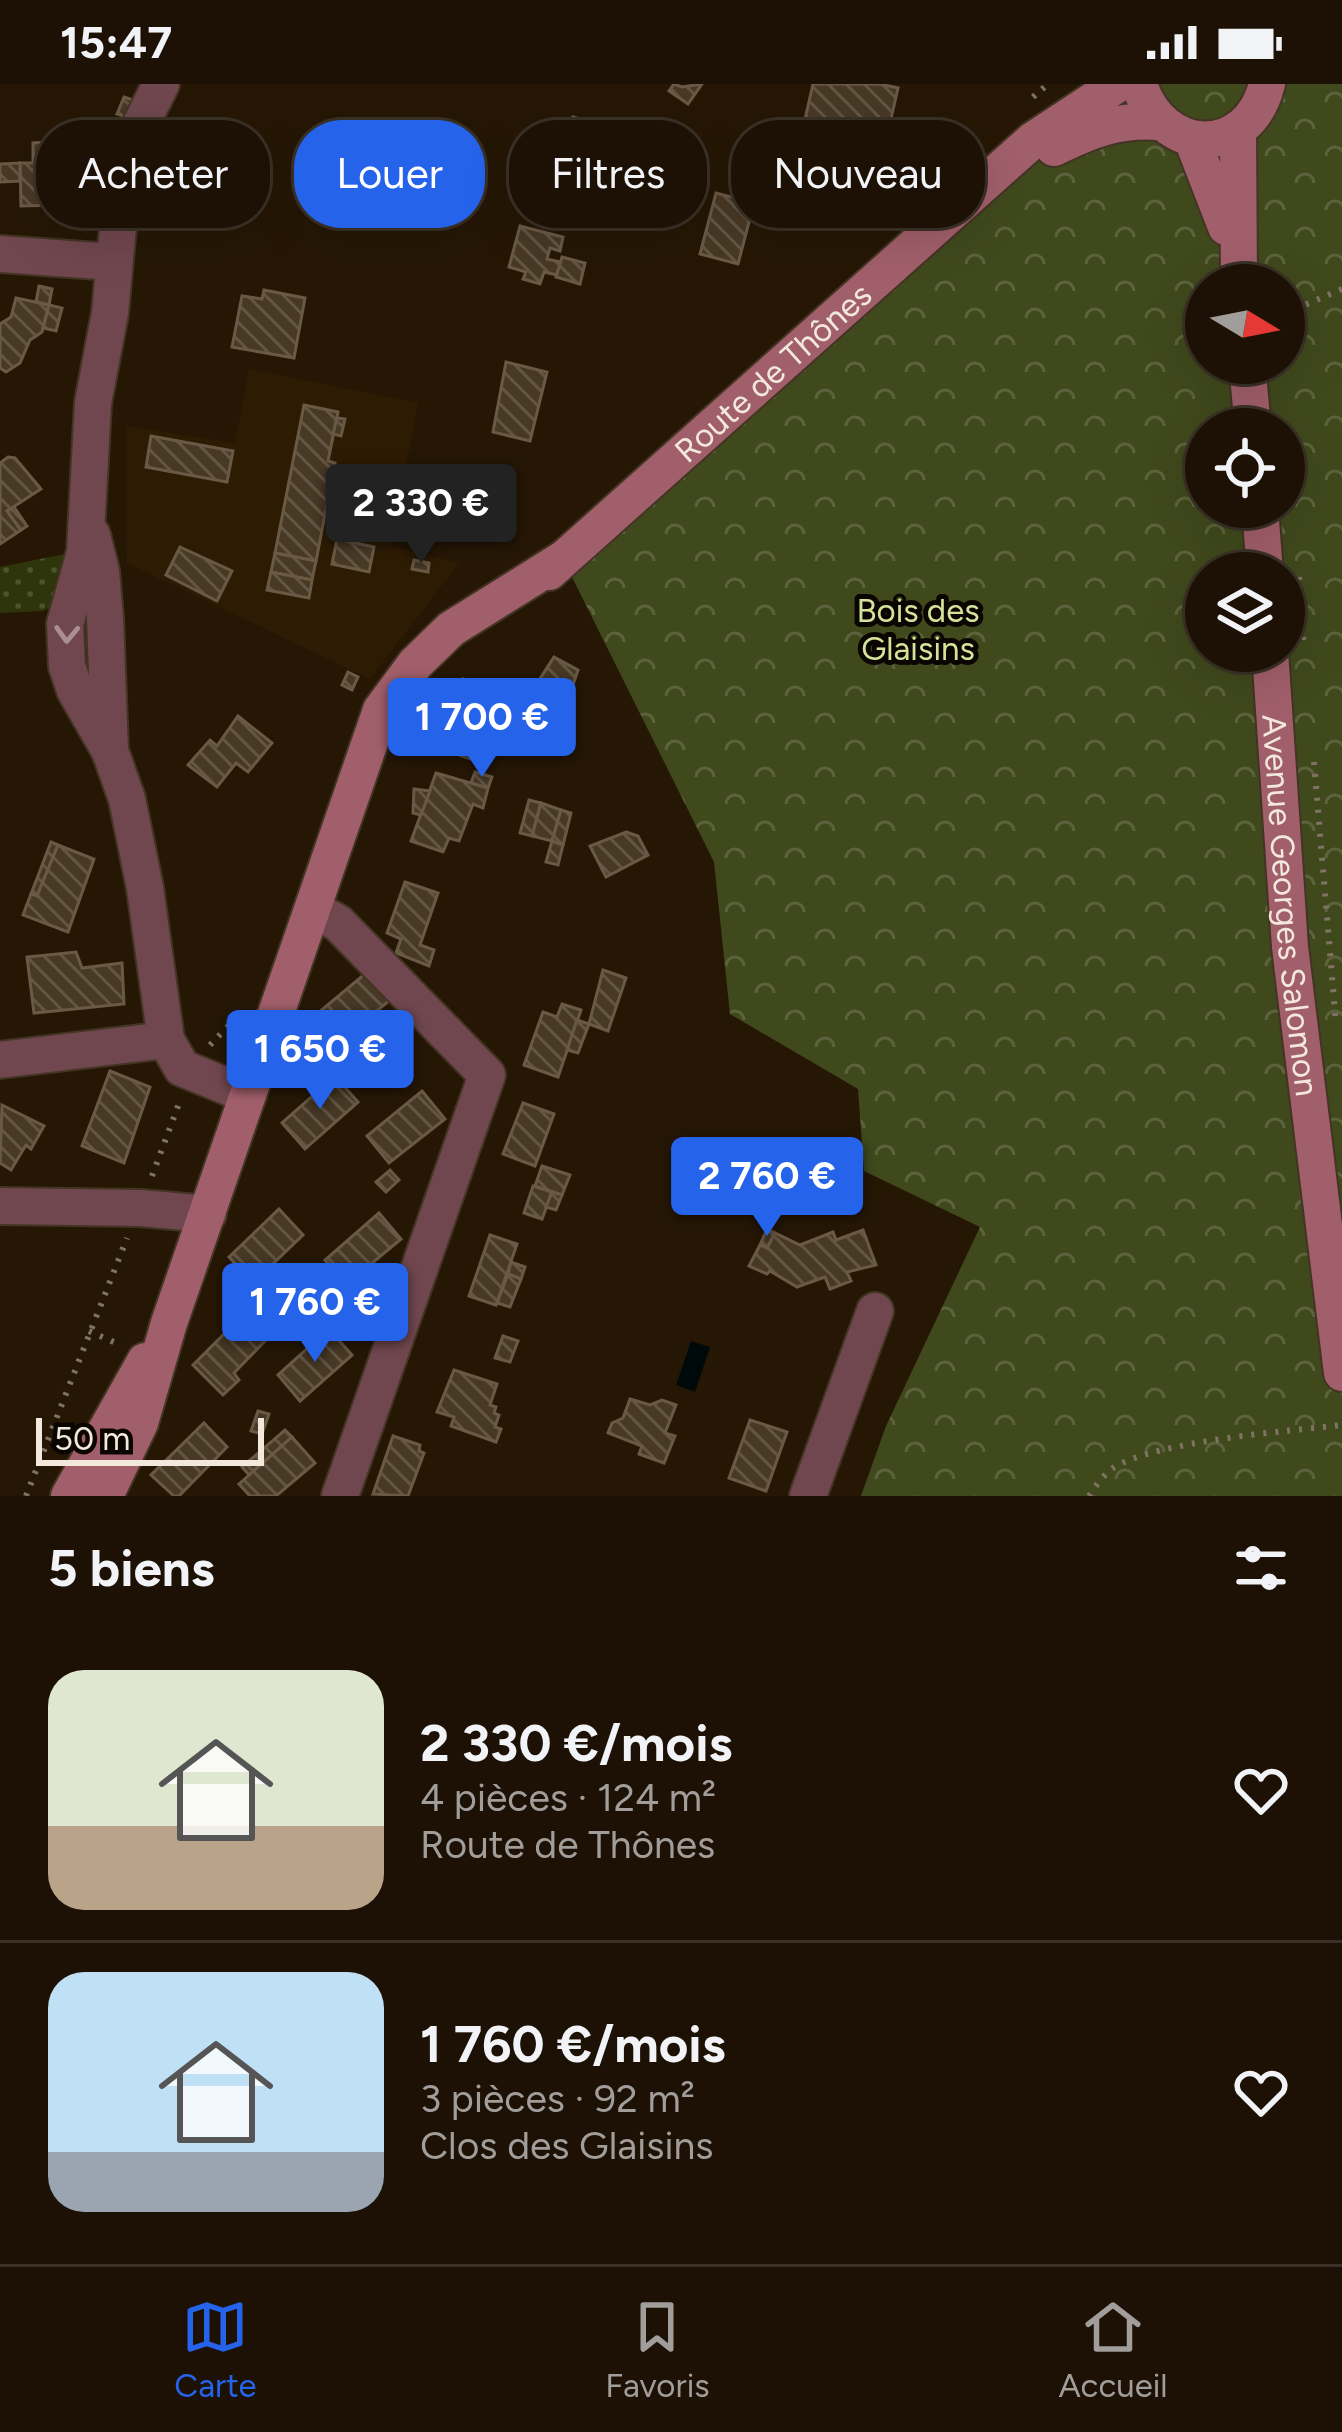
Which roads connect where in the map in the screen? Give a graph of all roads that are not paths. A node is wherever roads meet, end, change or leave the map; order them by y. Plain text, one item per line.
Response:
1 (161, 84) edge
2 (1118, 84) edge
3 (1139, 84) edge
4 (1267, 84) edge
5 (1238, 129) junction
6 (1176, 130) junction
7 (985, 185) edge
8 (985, 186) edge
9 (937, 228) edge
10 (0, 254) edge
11 (112, 262) junction
12 (1235, 264) edge
13 (1238, 264) edge
14 (1271, 672) edge
15 (315, 910) junction
16 (166, 1040) junction
17 (0, 1060) edge
18 (248, 1095) junction
19 (0, 1206) edge
20 (208, 1214) junction
21 (874, 1311) dead end
22 (170, 1323) junction
23 (1342, 1373) edge
24 (69, 1496) edge
25 (105, 1496) edge
26 (340, 1496) edge
27 (808, 1496) edge

1 - 11 street
2 - 7 main road, Route de Thônes
3 - 6 main road
4 - 5 main road
5 - 6 main road, Route de Thônes
5 - 13 main road
6 - 8 main road, Route de Thônes
6 - 12 main road
9 - 15 main road, Route de Thônes
10 - 11 street
11 - 16 street
14 - 23 main road, Avenue Georges Salomon
15 - 18 main road, Route de Thônes
15 - 26 street
16 - 17 street
16 - 18 street
18 - 20 main road, Route de Thônes
19 - 20 street
20 - 22 main road, Route de Thônes
21 - 27 street
22 - 24 main road, Route de Thônes
22 - 25 main road, Route de Thônes

